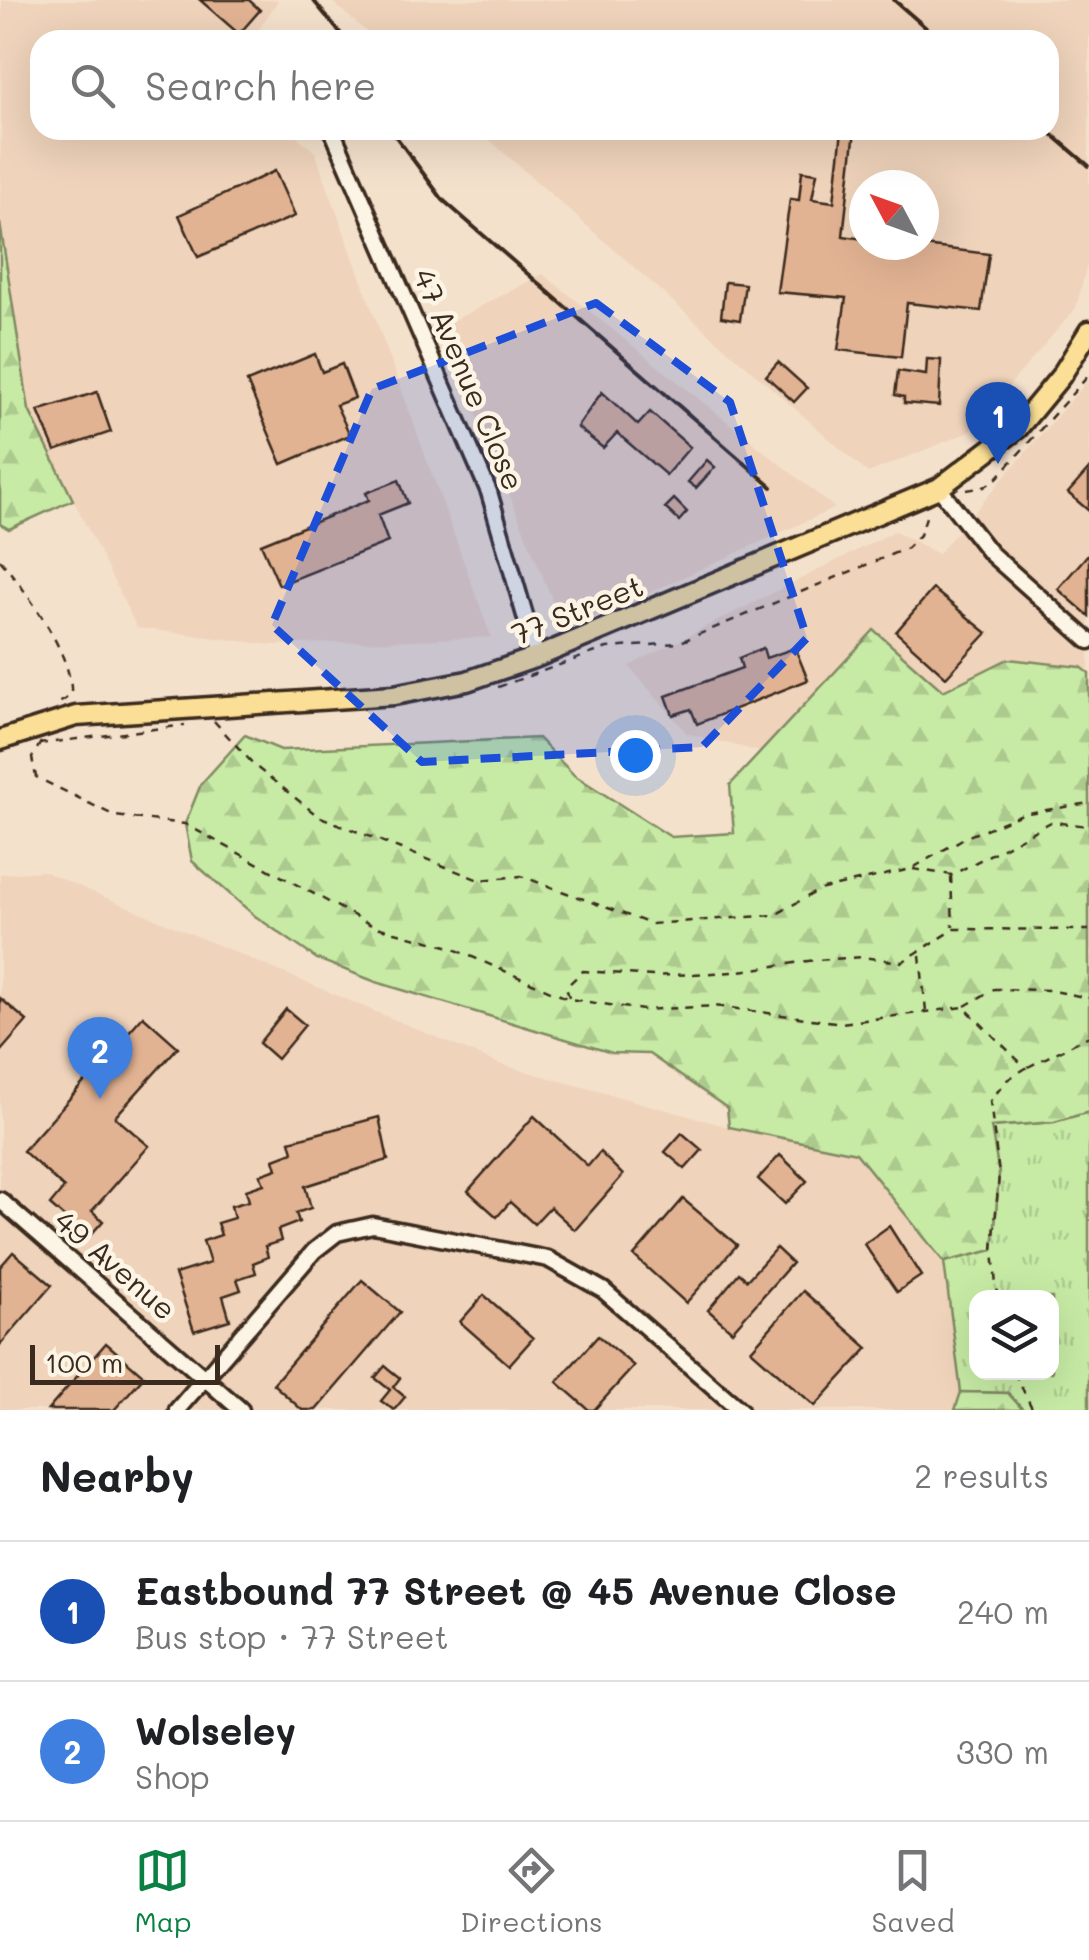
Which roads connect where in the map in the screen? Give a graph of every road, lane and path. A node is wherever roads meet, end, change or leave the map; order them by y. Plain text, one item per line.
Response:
1 (336, 140) edge
2 (1089, 331) edge
3 (1089, 375) edge
4 (939, 488) junction
5 (967, 490) dead end
6 (0, 560) edge
7 (1089, 642) edge
8 (537, 656) junction
9 (202, 719) dead end
10 (195, 723) dead end
11 (51, 724) junction
12 (0, 740) edge
13 (40, 744) junction
14 (1089, 803) edge
15 (1089, 826) edge
16 (911, 869) junction
17 (952, 875) junction
18 (955, 929) junction
19 (1089, 930) edge
20 (920, 954) junction
21 (1089, 998) edge
22 (569, 999) junction
23 (964, 1007) junction
24 (926, 1013) junction
25 (1089, 1036) edge
26 (1026, 1068) junction
27 (0, 1200) edge
28 (996, 1290) edge
29 (204, 1378) junction
30 (1018, 1380) edge
31 (177, 1410) edge
32 (241, 1410) edge
33 (740, 1410) edge
34 (1033, 1410) edge

1 - 8 street, 47 Avenue Close
2 - 4 main road, 77 Street
3 - 5 path
4 - 7 street
4 - 8 main road, 77 Street
6 - 11 path
8 - 11 main road, 77 Street
9 - 16 path
10 - 13 path
11 - 12 main road, 77 Street
11 - 13 path
13 - 22 path
14 - 16 path
15 - 17 path
16 - 17 path
17 - 18 path
18 - 19 path
18 - 20 path
20 - 22 path
20 - 24 path
21 - 23 path
22 - 24 path
23 - 24 path
23 - 26 path
25 - 26 path
26 - 28 path
27 - 29 street, 49 Avenue
29 - 31 street
29 - 32 street, 49 Avenue
29 - 33 street
30 - 34 path

